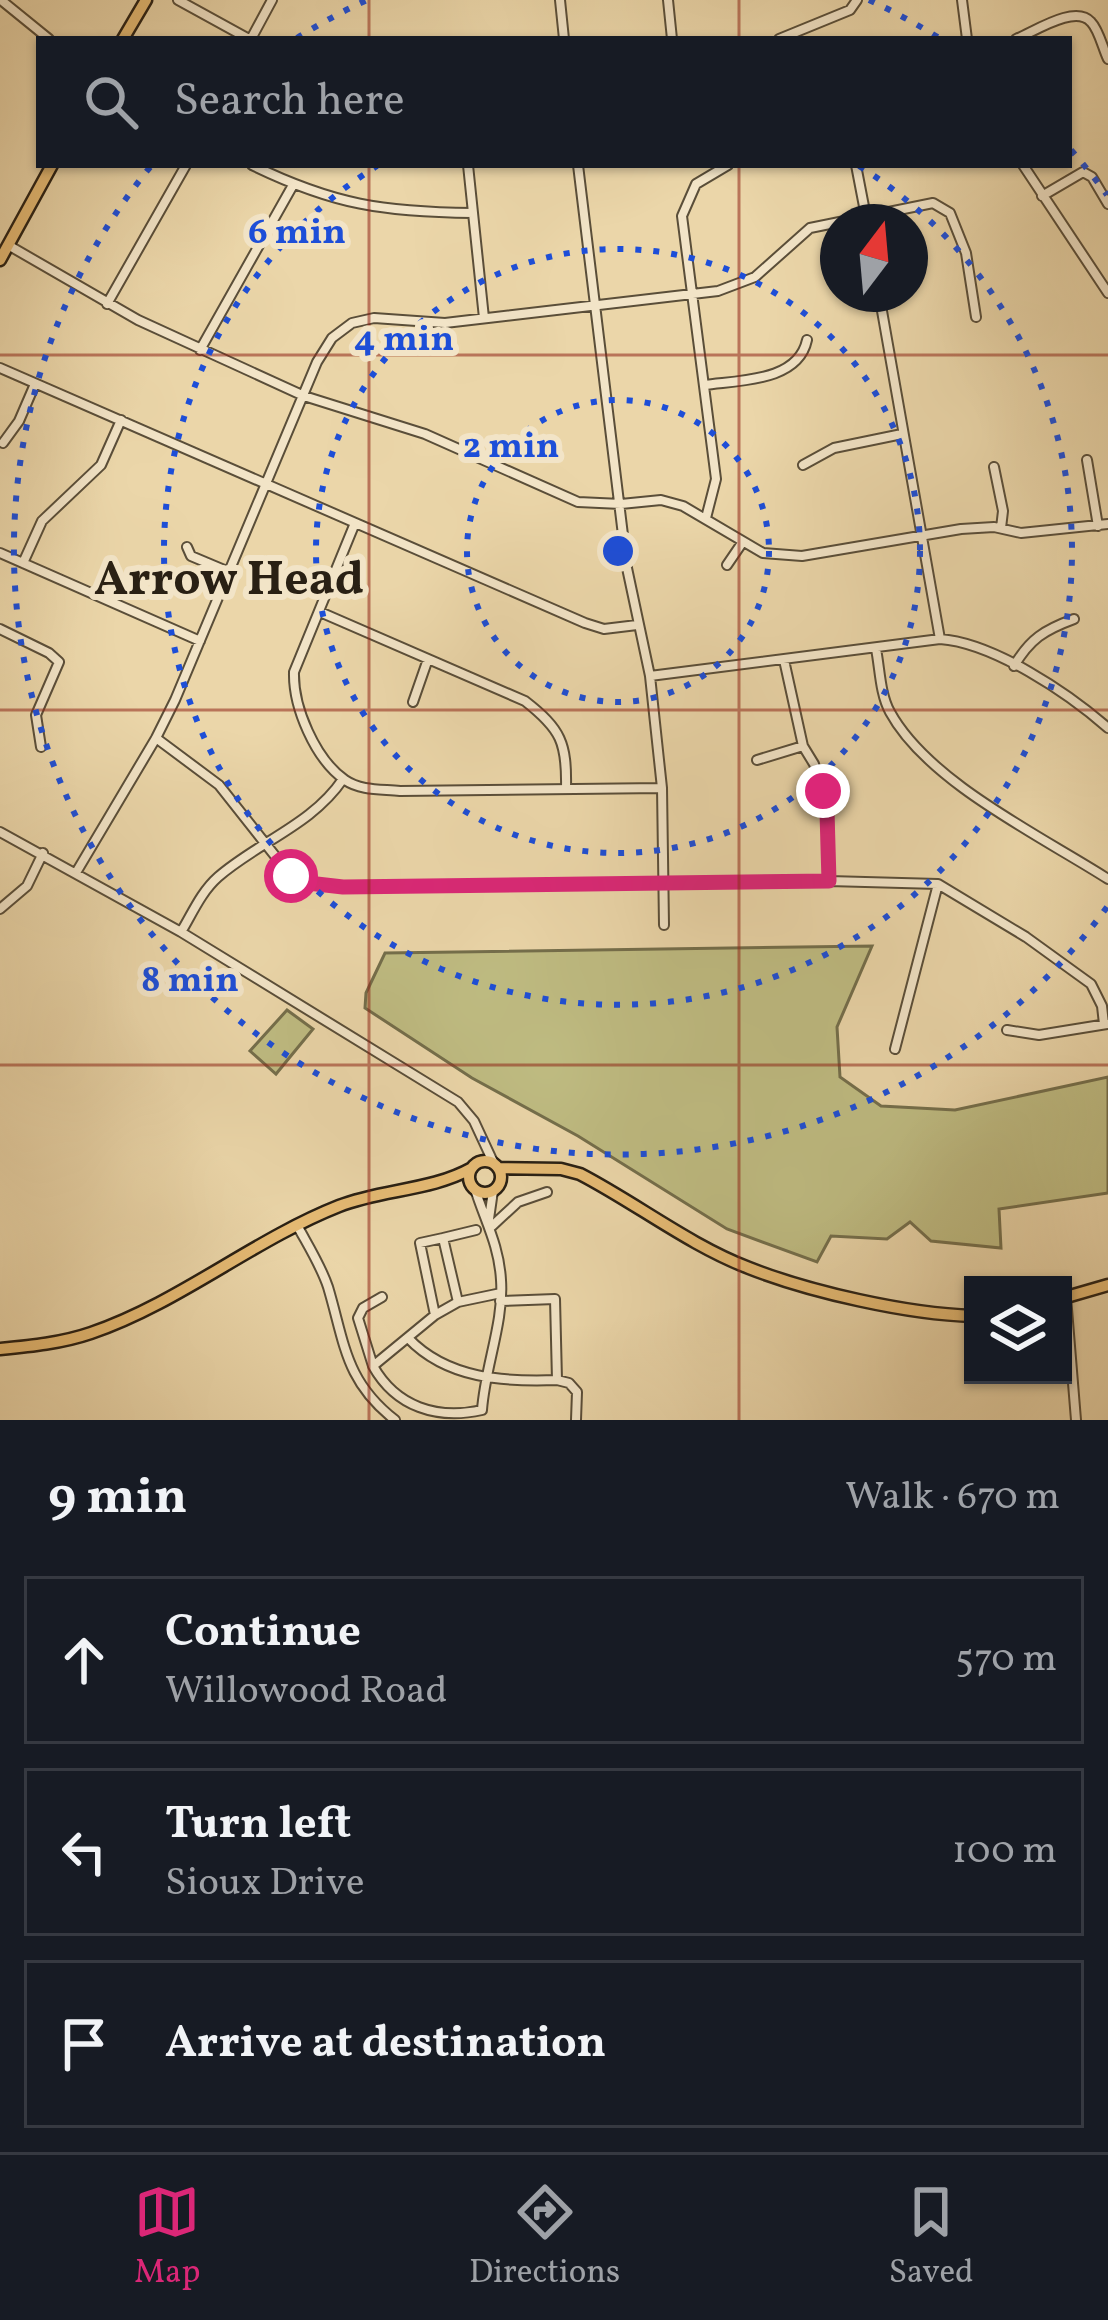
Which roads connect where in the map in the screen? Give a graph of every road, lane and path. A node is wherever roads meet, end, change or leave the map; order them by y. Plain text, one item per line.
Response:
1 (146, 0) edge
2 (178, 0) edge
3 (272, 0) edge
4 (560, 0) edge
5 (668, 0) edge
6 (857, 0) edge
7 (962, 0) edge
8 (5, 2) edge
9 (45, 36) edge
10 (125, 36) edge
11 (244, 36) edge
12 (252, 36) edge
13 (564, 36) edge
14 (672, 36) edge
15 (786, 36) edge
16 (967, 36) edge
17 (1023, 36) edge
18 (1108, 59) edge
19 (50, 168) edge
20 (184, 168) edge
21 (258, 168) edge
22 (468, 168) edge
23 (578, 168) edge
24 (723, 168) edge
25 (857, 168) edge
26 (1025, 168) edge
27 (293, 185) junction
28 (1042, 196) junction
29 (864, 204) edge
30 (928, 204) edge
31 (1108, 204) edge
32 (473, 213) junction
33 (820, 226) edge
34 (8, 245) junction
35 (0, 260) edge
36 (1108, 293) edge
37 (692, 294) junction
38 (107, 304) junction
39 (594, 305) junction
40 (882, 312) edge
41 (976, 317) dead end
42 (484, 318) junction
43 (807, 340) dead end
44 (200, 350) junction
45 (0, 368) edge
46 (35, 384) junction
47 (704, 385) junction
48 (304, 396) junction
49 (121, 420) junction
50 (902, 434) junction
51 (3, 443) edge
52 (1087, 460) dead end
53 (802, 465) dead end
54 (994, 467) dead end
55 (267, 484) junction
56 (621, 504) junction
57 (706, 518) junction
58 (355, 523) junction
59 (1103, 525) edge
60 (1001, 528) junction
61 (922, 536) junction
62 (742, 543) junction
63 (187, 547) dead end
64 (0, 554) edge
65 (23, 563) junction
66 (727, 565) dead end
67 (229, 572) junction
68 (320, 612) junction
69 (1073, 619) dead end
70 (637, 625) junction
71 (0, 628) edge
72 (940, 639) junction
73 (200, 641) junction
74 (876, 649) junction
75 (428, 659) junction
76 (784, 660) junction
77 (1014, 666) junction
78 (650, 676) junction
79 (413, 702) dead end
80 (1108, 728) edge
81 (157, 738) junction
82 (802, 746) junction
83 (41, 747) dead end
84 (757, 760) dead end
85 (343, 779) junction
86 (566, 788) junction
87 (662, 788) junction
88 (0, 832) edge
89 (264, 844) junction
90 (43, 853) junction
91 (77, 872) junction
92 (1108, 879) edge
93 (829, 881) junction
94 (664, 884) junction
95 (938, 884) junction
96 (0, 909) edge
97 (664, 925) dead end
98 (181, 932) junction
99 (1106, 1024) edge
100 (1007, 1030) dead end
101 (895, 1049) dead end
102 (481, 1142) junction
103 (496, 1166) junction
104 (473, 1167) junction
105 (523, 1170) junction
106 (451, 1180) junction
107 (496, 1187) junction
108 (474, 1188) junction
109 (547, 1192) dead end
110 (490, 1223) junction
111 (298, 1227) junction
112 (476, 1230) dead end
113 (443, 1238) junction
114 (1108, 1285) edge
115 (1072, 1295) edge
116 (501, 1297) junction
117 (382, 1298) dead end
118 (458, 1302) junction
119 (435, 1315) junction
120 (964, 1316) edge
121 (408, 1338) junction
122 (0, 1349) edge
123 (373, 1366) junction
124 (1072, 1375) edge
125 (484, 1378) junction
126 (556, 1380) junction
127 (395, 1420) edge
128 (576, 1420) edge
129 (1076, 1420) edge

1 - 10 main road
2 - 11 street
3 - 12 street
4 - 13 street
5 - 14 street
6 - 15 street
7 - 16 street
8 - 9 street
17 - 18 street
19 - 34 main road
20 - 38 street
21 - 27 street
22 - 32 street
23 - 39 street
24 - 37 street
25 - 29 street
26 - 28 street
27 - 32 street
27 - 44 street
28 - 31 street
28 - 36 street
30 - 41 street
32 - 42 street
33 - 37 street
34 - 35 main road
34 - 38 street
37 - 39 street
37 - 47 street
38 - 44 street
39 - 42 street
39 - 56 street
40 - 50 street
42 - 48 street
43 - 47 street
44 - 48 street
45 - 46 street
46 - 49 street
46 - 51 street
47 - 57 street
48 - 55 street
48 - 56 street
49 - 55 street
49 - 65 street
50 - 53 street
50 - 61 street
52 - 59 street
54 - 60 street
55 - 58 street
55 - 67 street
56 - 57 street
56 - 70 street
57 - 62 street
58 - 68 street
58 - 70 street
59 - 60 street
60 - 61 street
61 - 62 street
61 - 72 street
62 - 66 street
63 - 67 street
64 - 65 street
65 - 73 street
67 - 73 street
68 - 75 street
68 - 85 street
69 - 77 street
70 - 78 street
71 - 83 street
72 - 74 street
72 - 77 street
73 - 81 street
74 - 76 street
74 - 92 street
75 - 79 street
75 - 86 street
76 - 78 street
76 - 82 street
77 - 80 street
78 - 87 street
81 - 89 street
81 - 91 street
82 - 84 street
82 - 93 street
85 - 86 street
85 - 89 street
86 - 87 street
87 - 94 street
88 - 90 street
89 - 94 street
89 - 98 street
90 - 91 street
90 - 96 street
91 - 98 street
93 - 94 street
93 - 95 street
94 - 97 street
95 - 99 street
95 - 101 street
98 - 102 street
99 - 100 street
102 - 103 street
102 - 104 street
103 - 104 main road
103 - 105 main road
103 - 107 main road
104 - 106 main road
104 - 108 main road
105 - 107 main road
105 - 120 main road
106 - 108 main road
106 - 111 main road
107 - 108 main road
107 - 110 street
108 - 110 street
109 - 110 street
110 - 116 street
111 - 122 main road
111 - 127 street
112 - 113 street
113 - 118 street
113 - 119 street
114 - 115 main road
116 - 118 street
116 - 125 street
116 - 126 street
117 - 123 street
118 - 119 street
119 - 121 street
121 - 123 street
121 - 125 street
123 - 125 street
124 - 129 street
125 - 126 street
126 - 128 street

